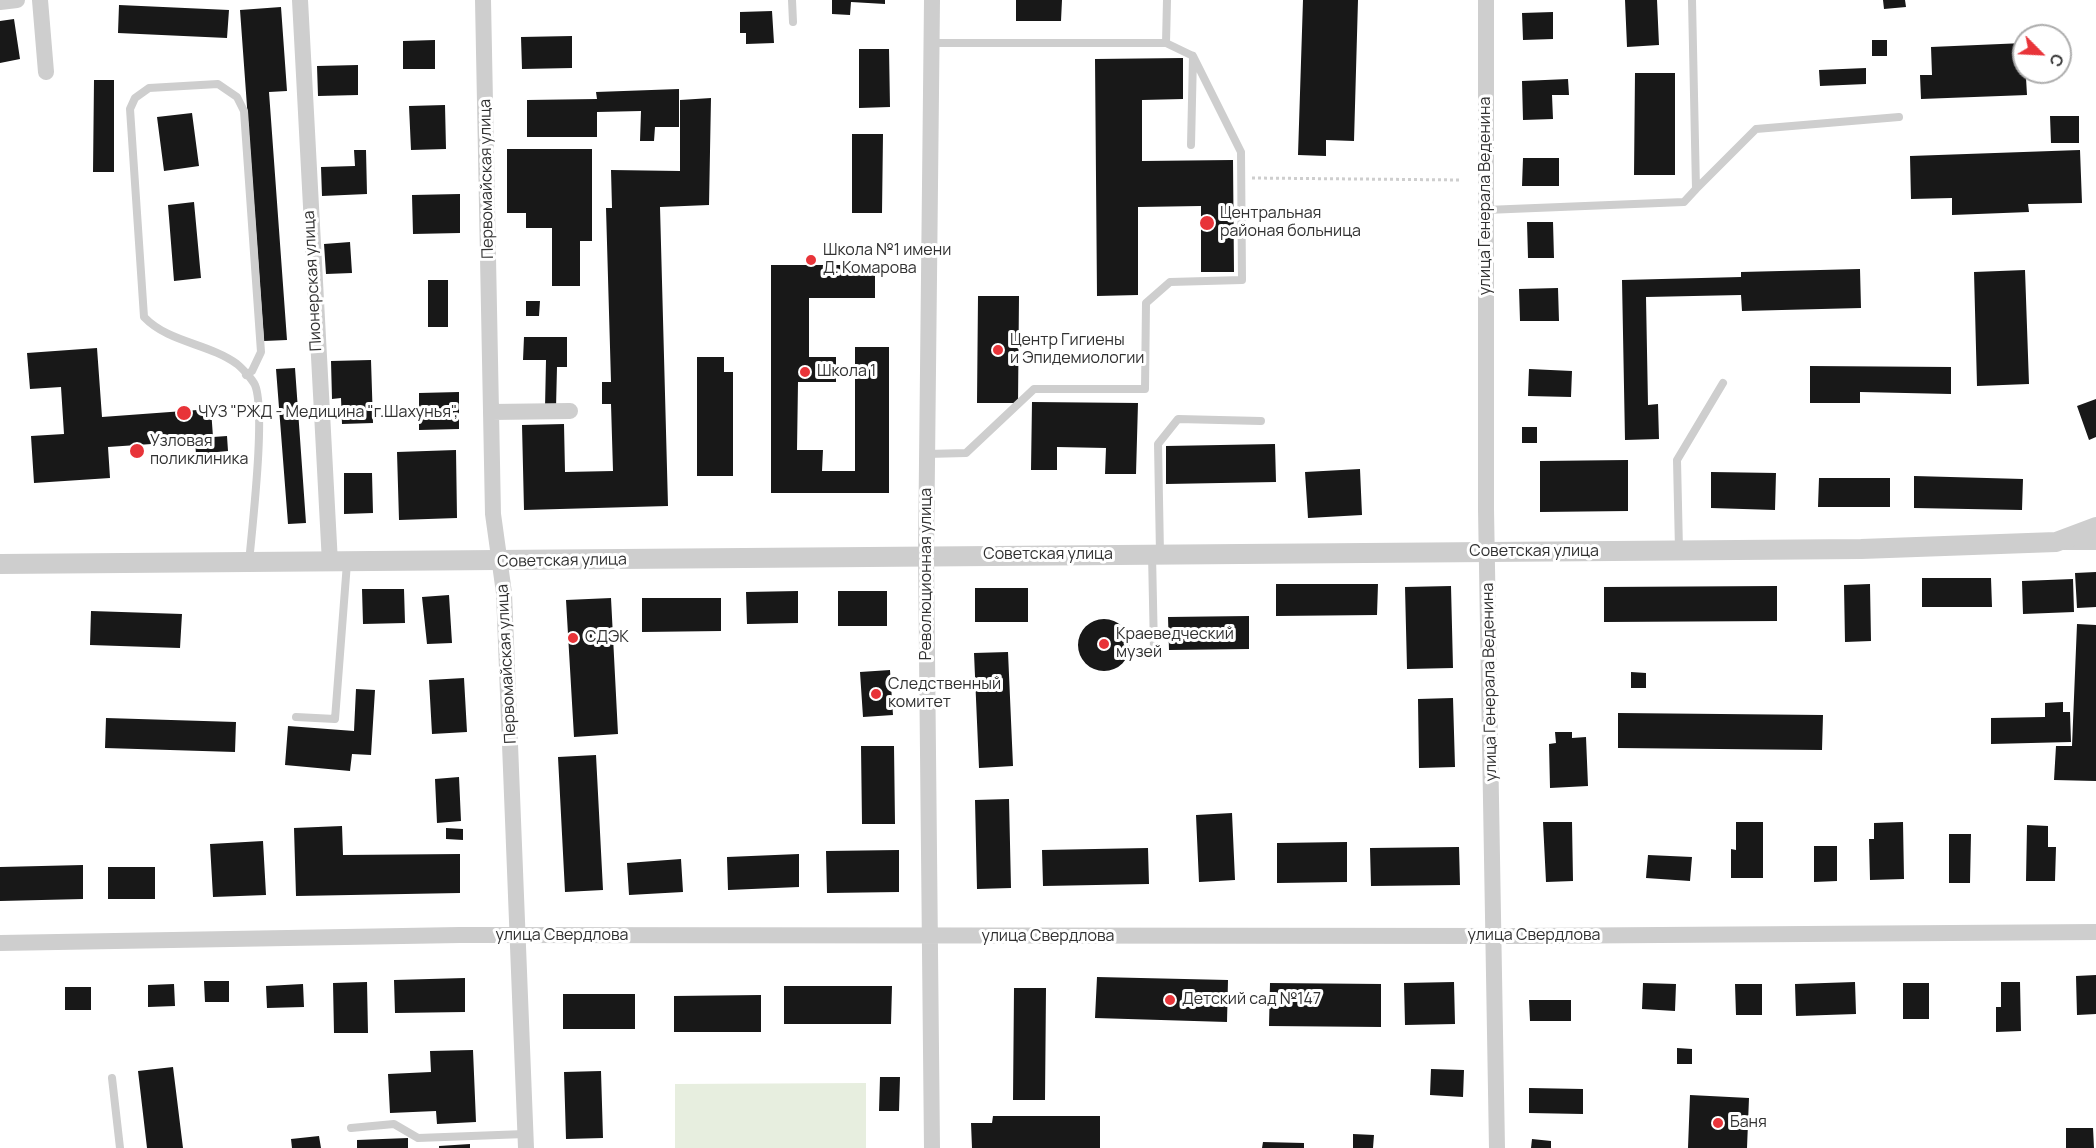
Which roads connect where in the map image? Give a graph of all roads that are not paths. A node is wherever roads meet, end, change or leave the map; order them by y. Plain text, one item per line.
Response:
1 (17, 0) edge
2 (40, 0) edge
3 (300, 0) edge
4 (483, 0) edge
5 (792, 0) edge
6 (932, 0) edge
7 (1167, 0) edge
8 (1486, 0) edge
9 (1692, 0) edge
10 (0, 2) edge
11 (793, 22) dead end
12 (932, 43) junction
13 (1166, 43) junction
14 (1193, 57) junction
15 (46, 72) dead end
16 (1899, 117) dead end
17 (1191, 145) dead end
18 (1696, 189) junction
19 (1486, 210) junction
20 (246, 375) junction
21 (1723, 383) dead end
22 (570, 411) dead end
23 (491, 412) junction
24 (1261, 421) dead end
25 (927, 454) junction
26 (2096, 527) edge
27 (2056, 542) junction
28 (2096, 542) edge
29 (1679, 550) junction
30 (1487, 552) junction
31 (1156, 554) junction
32 (926, 555) junction
33 (501, 562) junction
34 (249, 563) junction
35 (339, 563) junction
36 (0, 564) edge
37 (1154, 651) dead end
38 (296, 717) dead end
39 (2096, 932) edge
40 (1495, 936) junction
41 (519, 937) junction
42 (931, 937) junction
43 (0, 943) edge
44 (112, 1078) dead end
45 (351, 1128) dead end
46 (526, 1141) edge
47 (120, 1148) edge
48 (932, 1148) edge
49 (1497, 1148) edge

1 - 10 street
2 - 15 street
3 - 35 street, Пионерская улица
4 - 23 street, Первомайская улица
5 - 11 lane
6 - 12 street, Революционная улица
7 - 13 lane
8 - 19 street, улица Генерала Веденина
9 - 18 lane
12 - 13 lane
12 - 25 street, Революционная улица
13 - 14 lane
14 - 17 lane
14 - 25 lane
16 - 18 lane
18 - 19 lane
19 - 30 street, улица Генерала Веденина
20 - 20 lane
20 - 34 lane
21 - 29 lane
22 - 23 street
23 - 33 street, Первомайская улица
24 - 31 lane
25 - 32 street, Революционная улица
26 - 27 street
27 - 28 street, Советская улица
27 - 29 street, Советская улица
29 - 30 street, Советская улица
30 - 31 street, Советская улица
30 - 40 street, улица Генерала Веденина
31 - 32 street, Советская улица
31 - 37 lane
32 - 33 street, Советская улица
32 - 42 street, Революционная улица
33 - 35 street, Советская улица
33 - 41 street, Первомайская улица
34 - 35 street, Советская улица
34 - 36 street, Советская улица
35 - 38 lane
39 - 40 street, улица Свердлова
40 - 42 street, улица Свердлова
40 - 49 street, улица Генерала Веденина
41 - 42 street, улица Свердлова
41 - 43 street, улица Свердлова
41 - 46 street, Первомайская улица
42 - 48 street, Революционная улица
44 - 47 lane
45 - 46 lane

